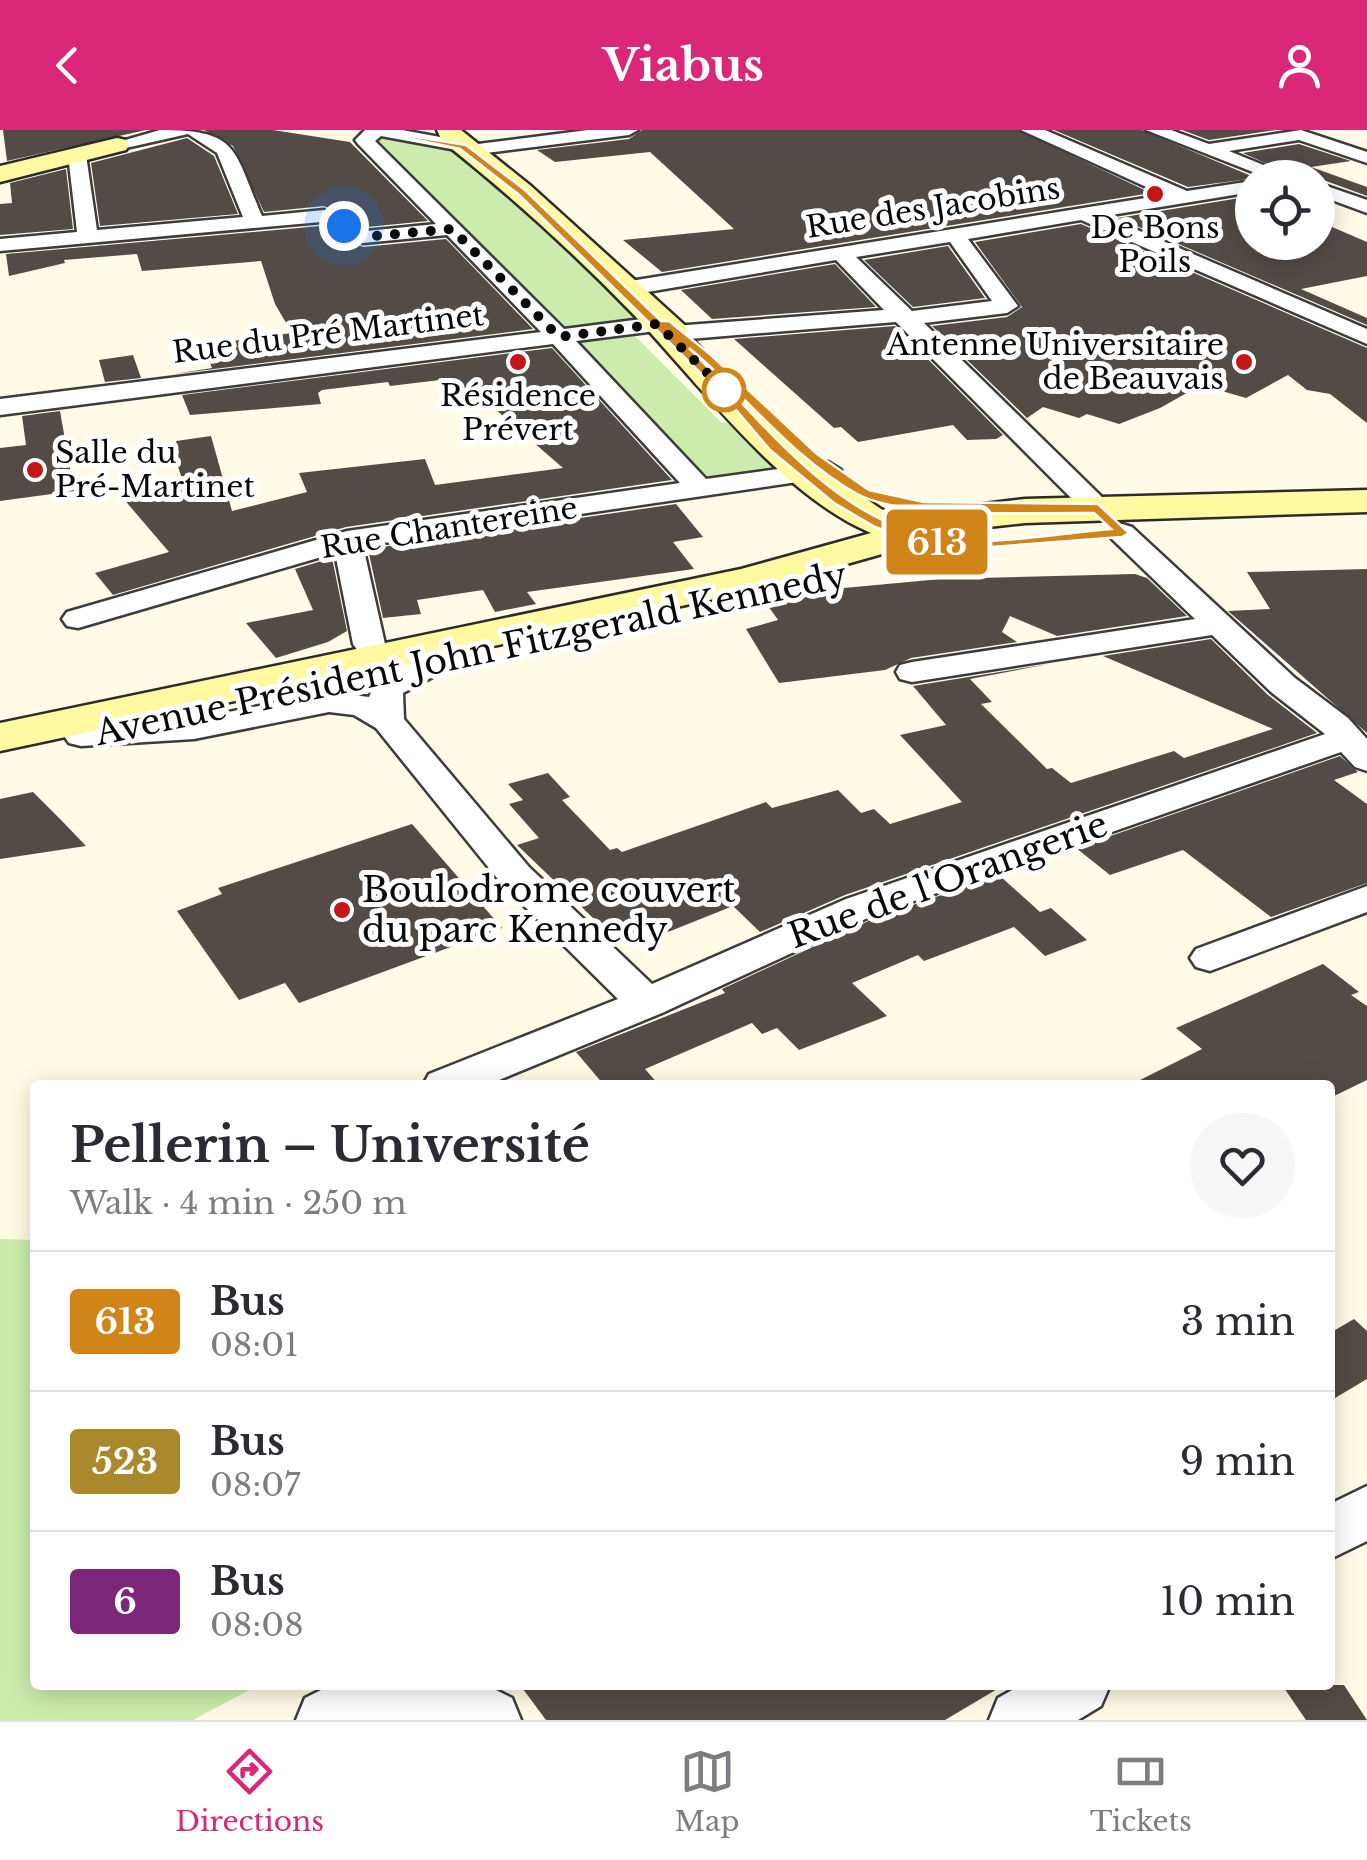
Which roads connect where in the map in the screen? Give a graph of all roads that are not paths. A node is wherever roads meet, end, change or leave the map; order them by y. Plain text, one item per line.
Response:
1 (167, 130) edge
2 (183, 130) edge
3 (194, 130) edge
4 (375, 130) edge
5 (629, 130) edge
6 (1030, 130) edge
7 (1155, 130) edge
8 (463, 139) edge
9 (117, 145) junction
10 (1209, 149) junction
11 (77, 155) junction
12 (1367, 158) edge
13 (1238, 160) edge
14 (0, 174) edge
15 (1340, 174) edge
16 (1235, 189) edge
17 (1185, 198) junction
18 (1367, 207) edge
19 (1084, 214) junction
20 (256, 222) junction
21 (452, 229) junction
22 (956, 235) junction
23 (88, 238) junction
24 (0, 244) edge
25 (841, 254) junction
26 (655, 318) junction
27 (903, 318) junction
28 (559, 337) junction
29 (1367, 337) edge
30 (0, 408) edge
31 (819, 478) junction
32 (700, 489) junction
33 (1367, 501) edge
34 (1058, 510) junction
35 (1367, 519) edge
36 (1110, 521) junction
37 (1367, 529) edge
38 (1171, 532) junction
39 (902, 534) junction
40 (347, 540) junction
41 (1001, 543) junction
42 (798, 568) junction
43 (78, 620) dead end
44 (1218, 625) junction
45 (369, 644) dead end
46 (426, 668) junction
47 (912, 672) dead end
48 (388, 721) junction
49 (81, 736) junction
50 (0, 737) edge
51 (1357, 749) edge
52 (0, 753) edge
53 (1367, 898) edge
54 (1210, 958) dead end
55 (647, 1003) junction
56 (457, 1080) edge
57 (1367, 1511) edge
58 (1335, 1531) edge
59 (380, 1690) edge
60 (400, 1690) edge
61 (1070, 1690) edge
62 (326, 1720) edge
63 (490, 1720) edge
64 (1020, 1720) edge

1 - 9 street
2 - 9 street
3 - 20 street
4 - 8 street
4 - 21 street
5 - 8 street
6 - 17 street
7 - 10 street
8 - 26 main road
9 - 11 main road
10 - 12 street
10 - 13 street
11 - 14 main road
11 - 23 street
15 - 18 street
16 - 17 street, Rue des Jacobins
17 - 19 street, Rue des Jacobins
19 - 22 street, Rue des Jacobins
19 - 29 street
20 - 21 street
20 - 23 street
21 - 28 street
22 - 25 street, Rue des Jacobins
22 - 27 street
23 - 24 street
25 - 26 street, Rue des Jacobins
25 - 27 street
26 - 27 street
26 - 28 street, Rue du Pré Martinet
26 - 31 main road
27 - 36 street
28 - 30 street, Rue du Pré Martinet
28 - 32 street
31 - 32 street, Rue Chantereine
31 - 34 main road
31 - 39 main road
31 - 42 main road
32 - 40 street, Rue Chantereine
33 - 36 main road
34 - 36 main road
34 - 39 main road, Avenue Président John Fitzgerald Kennedy
35 - 38 main road
36 - 38 main road
36 - 41 main road
36 - 44 street
37 - 38 main road
39 - 41 main road
39 - 42 main road, Avenue Président John Fitzgerald Kennedy
40 - 43 street, Rue Chantereine
40 - 45 street
41 - 46 main road, Avenue Président John Fitzgerald Kennedy
42 - 50 main road, Avenue Président John Fitzgerald Kennedy
44 - 47 street
44 - 51 street
46 - 48 street
46 - 49 main road, Avenue Président John Fitzgerald Kennedy
48 - 49 street
48 - 55 street
49 - 52 main road, Avenue Président John Fitzgerald Kennedy
51 - 55 street, Rue de l'Orangerie
53 - 54 street
55 - 56 street, Rue de l'Orangerie
57 - 58 street
59 - 62 street
60 - 63 street
61 - 64 street

